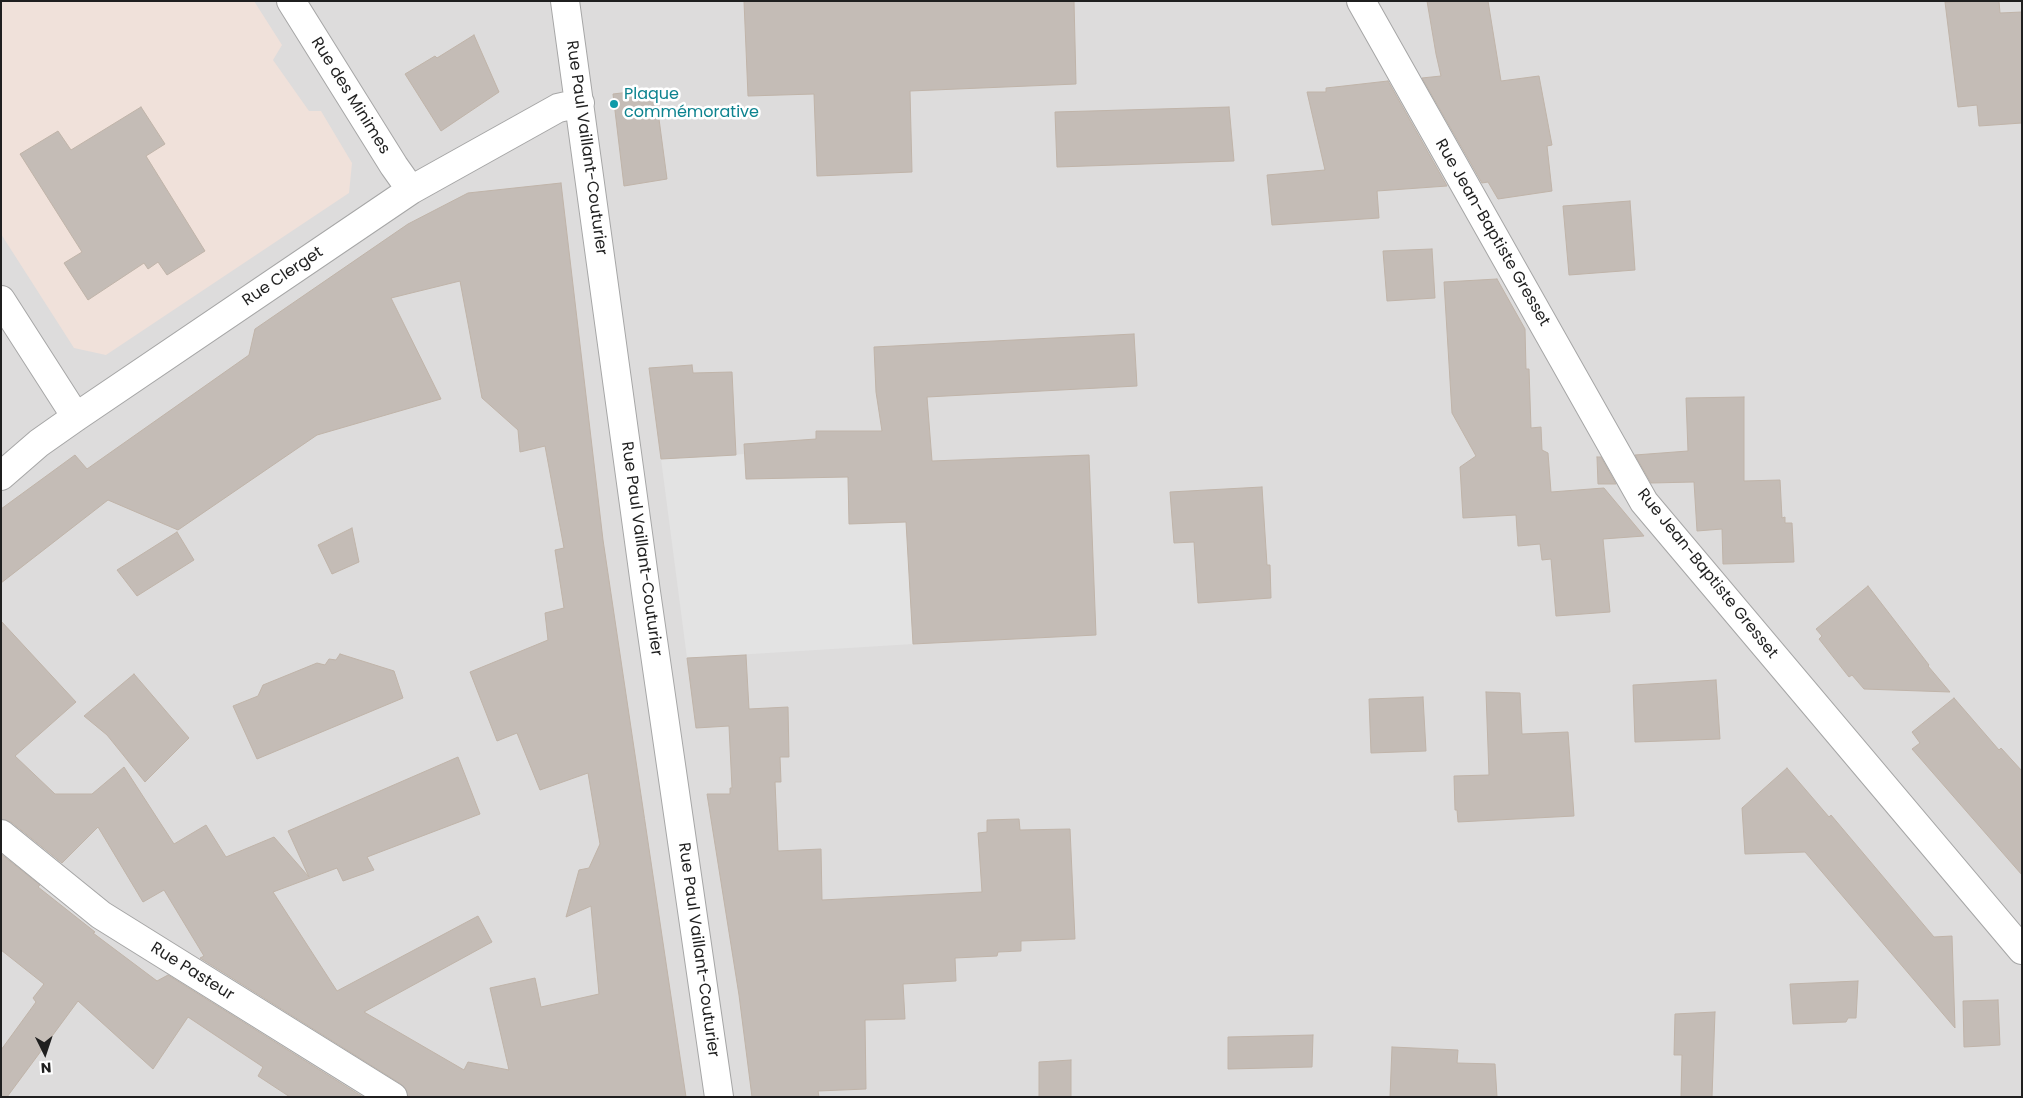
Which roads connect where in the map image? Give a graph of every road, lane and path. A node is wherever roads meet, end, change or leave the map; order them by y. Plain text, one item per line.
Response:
1 (291, 1) edge
2 (565, 1) edge
3 (1360, 1) edge
4 (580, 103) junction
5 (411, 190) junction
6 (1, 300) edge
7 (76, 416) junction
8 (1, 476) edge
9 (1, 834) edge
10 (2022, 950) edge
11 (393, 1097) edge
12 (719, 1097) edge

1 - 5 street, Rue des Minimes
2 - 4 street, Rue Paul Vaillant-Couturier
3 - 10 street, Rue Jean-Baptiste Gresset
4 - 5 street, Rue Clerget
4 - 12 street, Rue Paul Vaillant-Couturier
5 - 7 street, Rue Clerget
6 - 7 street
7 - 8 street, Rue Clerget
9 - 11 street, Rue Pasteur

